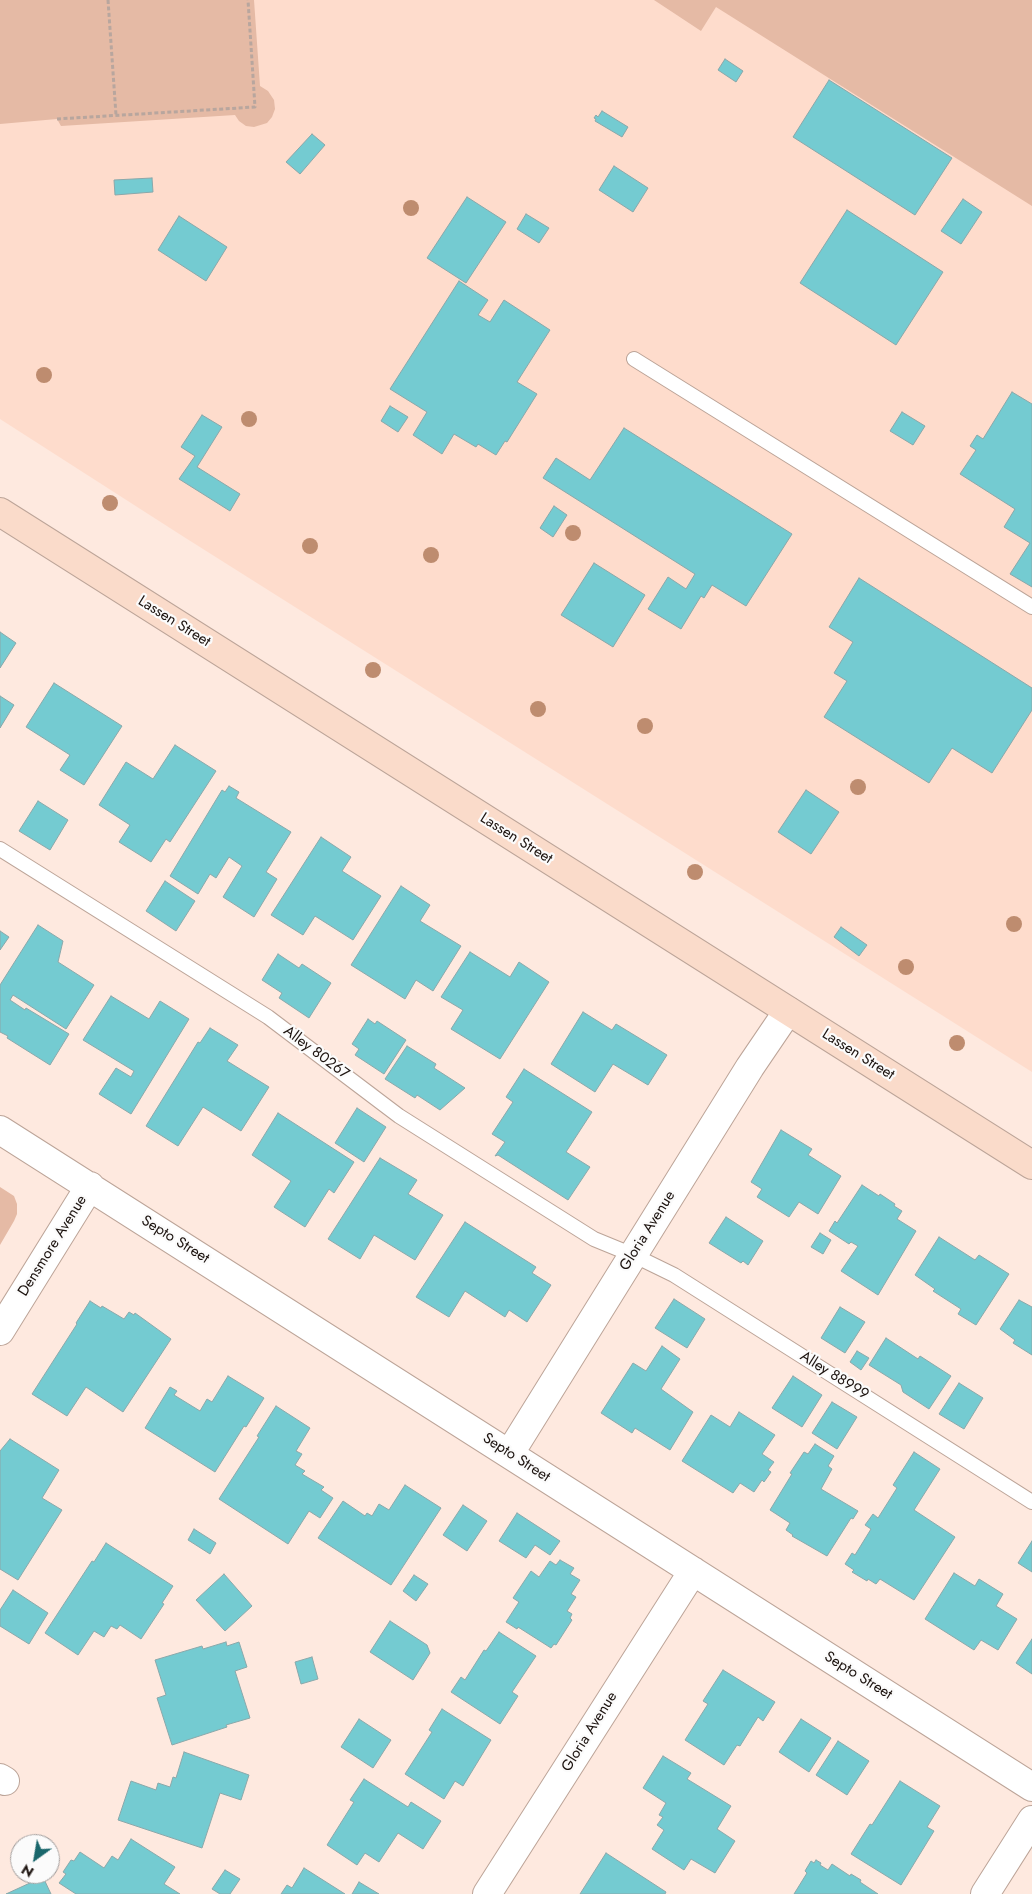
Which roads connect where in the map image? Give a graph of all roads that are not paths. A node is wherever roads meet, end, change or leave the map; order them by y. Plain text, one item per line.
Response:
1 (634, 359) dead end
2 (0, 512) edge
3 (1032, 608) edge
4 (0, 849) edge
5 (788, 1011) junction
6 (0, 1130) edge
7 (1032, 1165) edge
8 (90, 1186) junction
9 (633, 1254) junction
10 (0, 1331) edge
11 (510, 1453) junction
12 (1032, 1502) edge
13 (693, 1571) junction
14 (1032, 1787) edge
15 (1032, 1820) edge
16 (487, 1894) edge
17 (985, 1894) edge

1 - 3 lane
2 - 5 main road, Lassen Street
4 - 9 lane, Alley 80267
5 - 7 main road, Lassen Street
5 - 9 street, Gloria Avenue
6 - 8 street, Septo Street
8 - 10 street, Densmore Avenue
8 - 11 street, Septo Street
9 - 11 street, Gloria Avenue
9 - 12 lane, Alley 88999
11 - 13 street, Septo Street
13 - 14 street, Septo Street
13 - 16 street, Gloria Avenue
15 - 17 street

